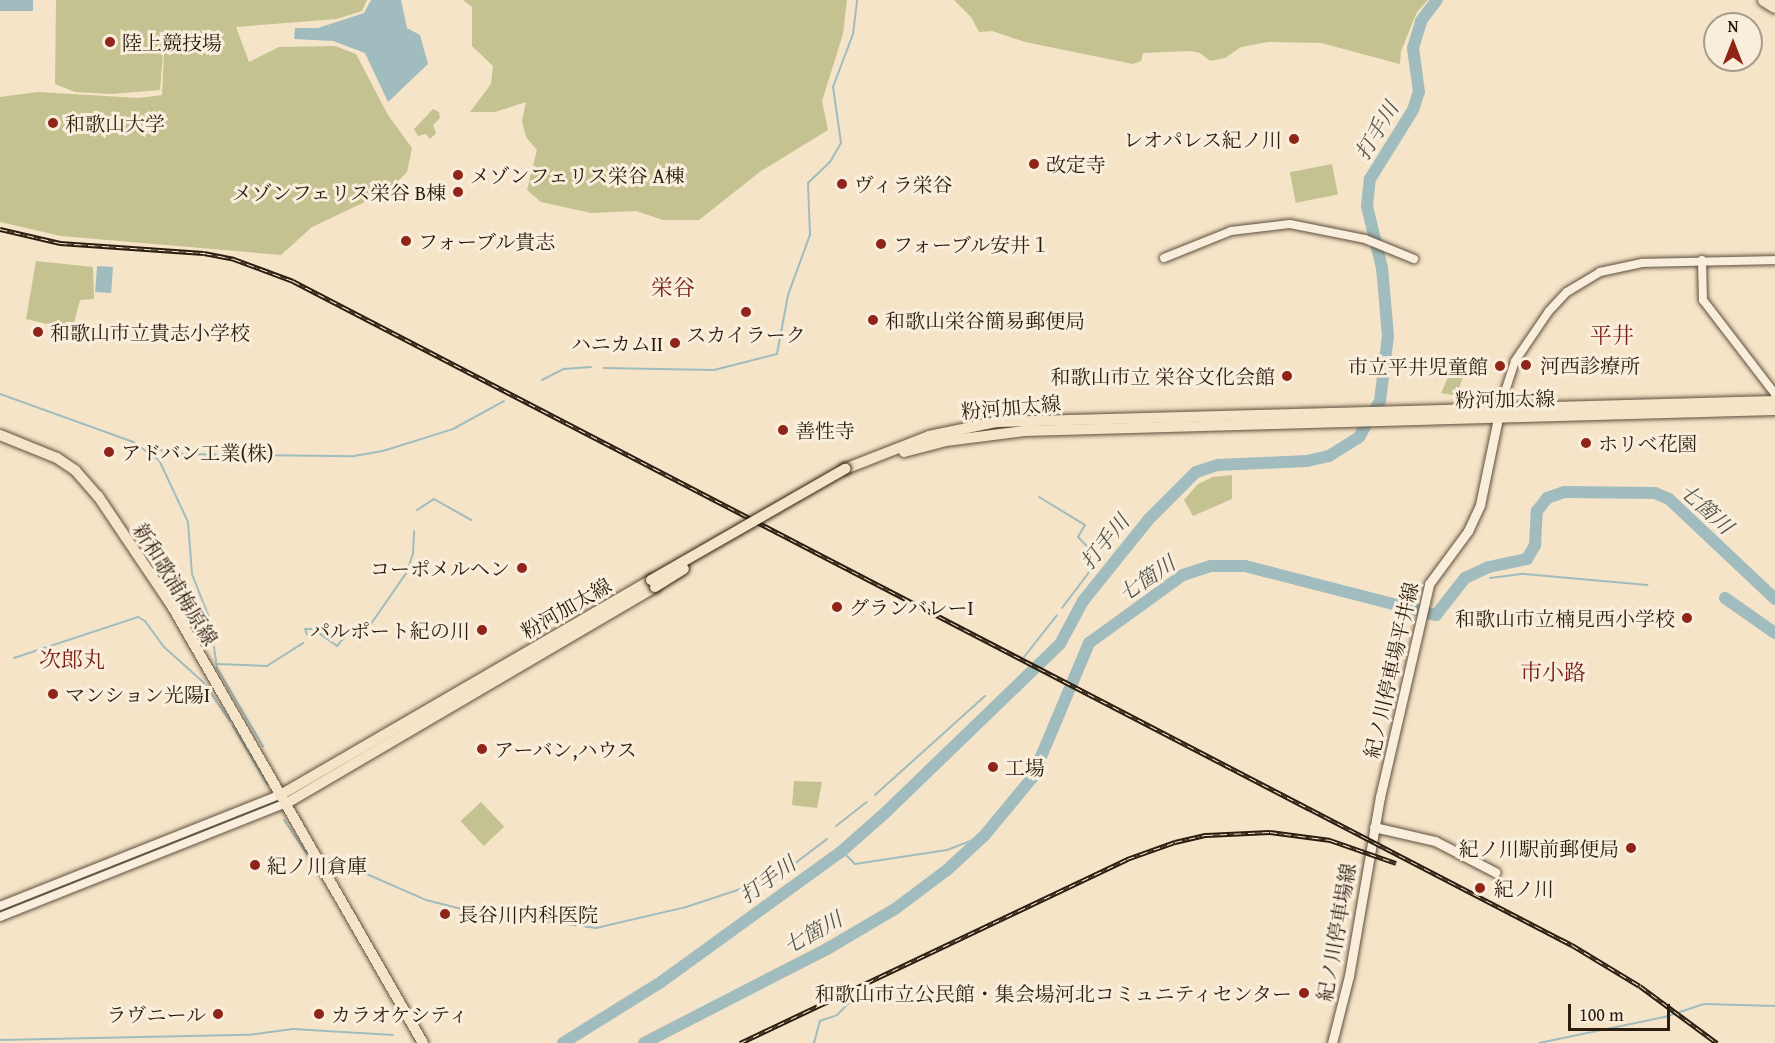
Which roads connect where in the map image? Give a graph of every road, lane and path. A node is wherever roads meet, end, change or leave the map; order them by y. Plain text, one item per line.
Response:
1 (1764, 0) edge
2 (1775, 7) edge
3 (1164, 258) dead end
4 (1414, 259) dead end
5 (1702, 260) junction
6 (1775, 260) edge
7 (1775, 394) edge
8 (1775, 400) edge
9 (1775, 410) edge
10 (1499, 412) junction
11 (0, 435) edge
12 (284, 798) junction
13 (1374, 827) junction
14 (1495, 872) dead end
15 (0, 906) edge
16 (0, 917) edge
17 (423, 1043) edge
18 (1332, 1043) edge

1 - 2 highway
3 - 4 street
5 - 6 street
5 - 7 street
5 - 10 street
8 - 10 main road, 粉河加太線
9 - 10 main road, 粉河加太線
10 - 12 main road, 粉河加太線, bridge
10 - 13 main road, 紀ノ川停車場平井線
11 - 12 main road, 新和歌浦梅原線
12 - 15 street
12 - 16 street
12 - 17 main road
13 - 14 main road
13 - 18 main road, 紀ノ川停車場線

